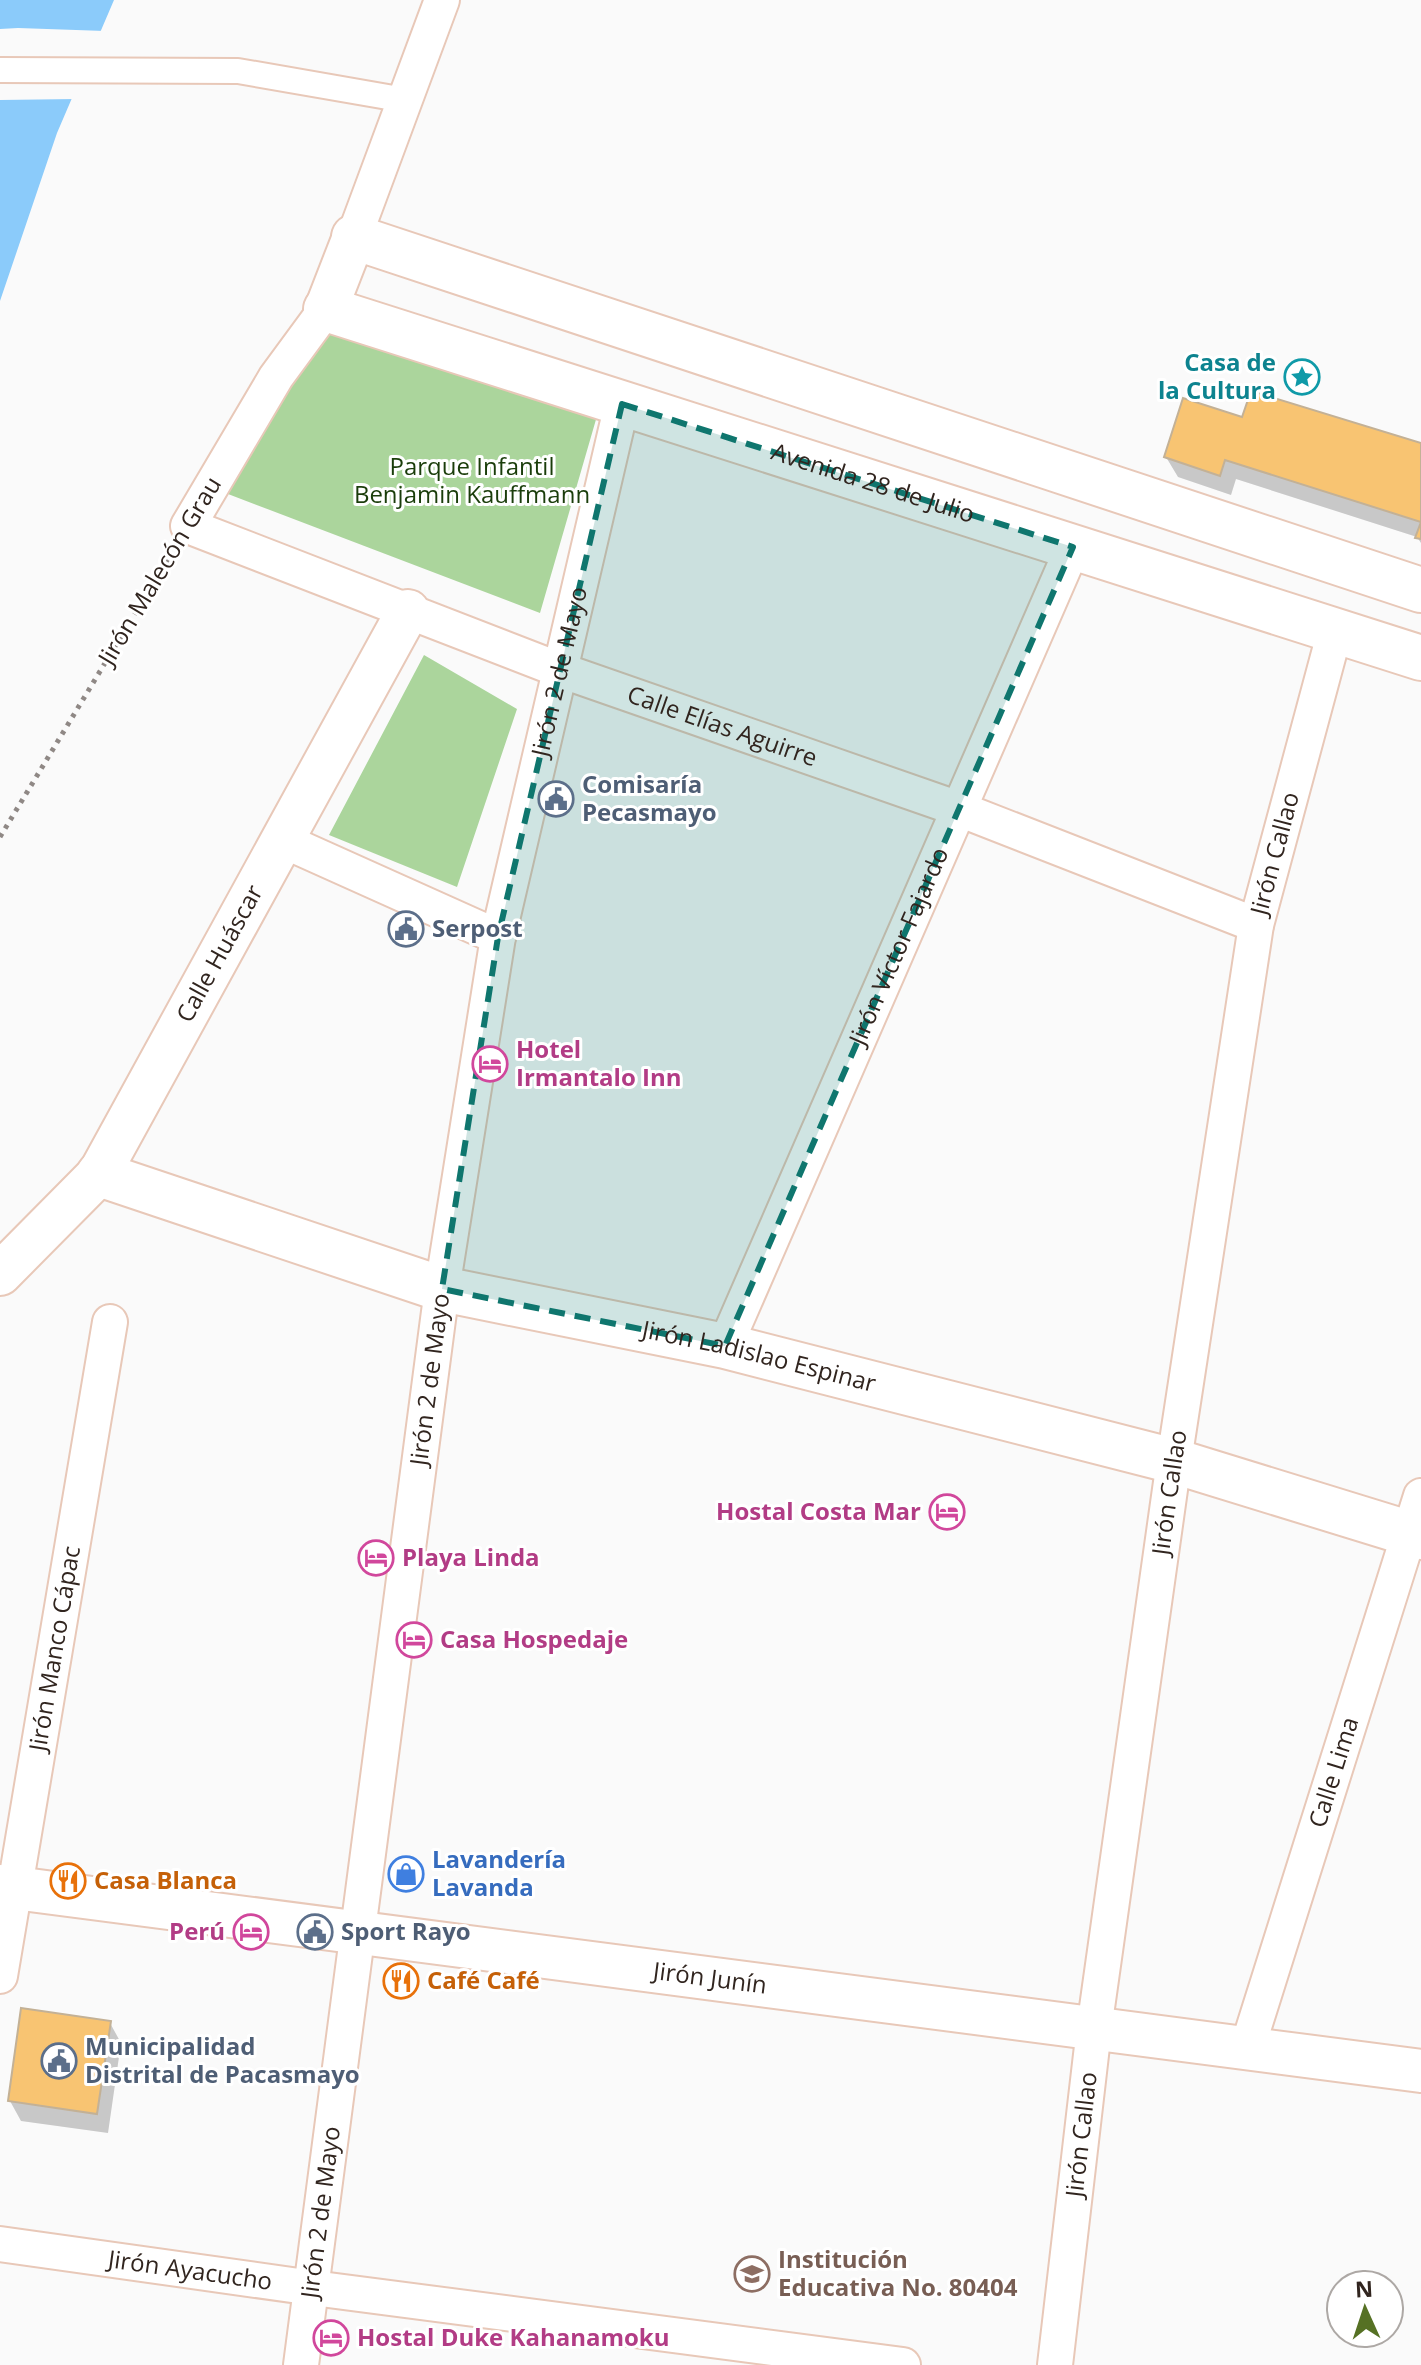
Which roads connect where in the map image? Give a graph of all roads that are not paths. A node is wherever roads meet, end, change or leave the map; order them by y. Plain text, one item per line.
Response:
1 (442, 0) edge
2 (0, 70) edge
3 (405, 100) junction
4 (354, 237) junction
5 (326, 309) junction
6 (622, 404) junction
7 (188, 526) joint
8 (1073, 547) junction
9 (1421, 590) edge
10 (408, 611) junction
11 (1335, 631) junction
12 (1421, 658) edge
13 (560, 670) junction
14 (959, 809) junction
15 (282, 840) junction
16 (1256, 925) junction
17 (498, 937) junction
18 (99, 1174) junction
19 (0, 1274) edge
20 (442, 1289) junction
21 (110, 1322) dead end
22 (725, 1346) junction
23 (1174, 1461) junction
24 (1417, 1522) edge
25 (7, 1886) edge
26 (359, 1933) junction
27 (0, 1976) edge
28 (1094, 2029) junction
29 (1247, 2049) junction
30 (1421, 2071) edge
31 (0, 2244) edge
32 (313, 2288) junction
33 (301, 2365) edge
34 (903, 2365) edge
35 (1055, 2365) edge

1 - 3 street
2 - 3 street
3 - 4 street
4 - 5 street
4 - 9 main road
5 - 6 main road, Avenida 28 de Julio
5 - 7 street, Jirón Malecón Grau
6 - 8 main road, Avenida 28 de Julio
6 - 13 street, Jirón 2 de Mayo
7 - 10 street, Calle Elías Aguirre
8 - 11 main road, Avenida 28 de Julio
8 - 14 street, Jirón Víctor Fajardo
10 - 13 street, Calle Elías Aguirre
10 - 15 street, Calle Huáscar
11 - 12 main road, Avenida 28 de Julio
11 - 16 street, Jirón Callao
13 - 14 street, Calle Elías Aguirre
13 - 17 street, Jirón 2 de Mayo
14 - 16 street, Calle Elías Aguirre
14 - 22 street, Jirón Víctor Fajardo
15 - 17 street
15 - 18 street, Calle Huáscar
16 - 23 street, Jirón Callao
17 - 20 street, Jirón 2 de Mayo
18 - 19 street, Calle Huáscar
18 - 20 main road, Jirón Ladislao Espinar
20 - 22 main road, Jirón Ladislao Espinar
20 - 26 street, Jirón 2 de Mayo
21 - 25 street, Jirón Manco Cápac
22 - 23 main road, Jirón Ladislao Espinar
23 - 24 main road, Jirón Ladislao Espinar
23 - 28 street, Jirón Callao
24 - 29 street, Calle Lima
25 - 26 street, Jirón Junín
25 - 27 street, Jirón Manco Cápac
26 - 28 street, Jirón Junín
26 - 32 street, Jirón 2 de Mayo
28 - 29 street, Jirón Junín
28 - 35 street, Jirón Callao
29 - 30 street, Jirón Junín
31 - 32 street, Jirón Ayacucho
32 - 33 street, Jirón 2 de Mayo
32 - 34 street, Jirón Ayacucho

